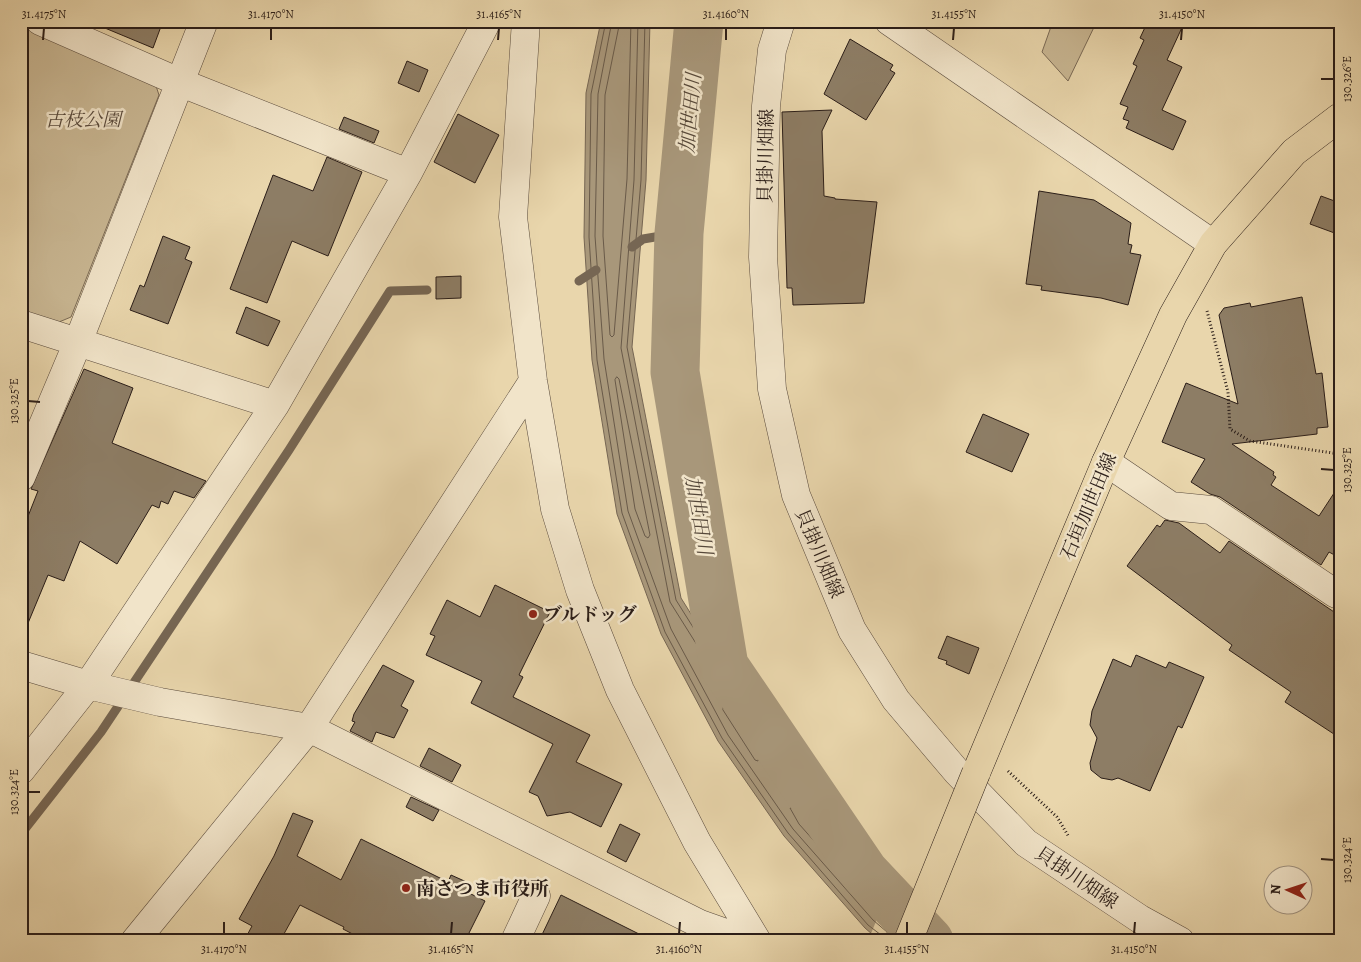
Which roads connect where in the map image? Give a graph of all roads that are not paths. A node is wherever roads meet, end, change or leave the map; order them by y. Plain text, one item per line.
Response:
1 (40, 21) edge
2 (204, 21) edge
3 (487, 21) edge
4 (526, 21) edge
5 (781, 21) edge
6 (889, 21) edge
7 (179, 82) junction
8 (1340, 117) edge
9 (408, 173) junction
10 (1213, 244) junction
11 (21, 324) edge
12 (78, 342) junction
13 (533, 381) junction
14 (275, 405) junction
15 (1106, 462) junction
16 (21, 477) edge
17 (1340, 590) edge
18 (21, 665) edge
19 (95, 687) junction
20 (309, 728) junction
21 (21, 770) edge
22 (536, 896) dead end
23 (135, 941) edge
24 (515, 941) edge
25 (748, 941) edge
26 (757, 941) edge
27 (908, 941) edge
28 (1180, 941) edge

1 - 7 street
2 - 7 street
3 - 9 street
4 - 13 street
5 - 28 street, 貝掛川畑線
6 - 10 street
7 - 9 street
7 - 12 street
8 - 10 main road, 石垣加世田線
9 - 14 street
10 - 15 main road, 石垣加世田線
11 - 12 street
12 - 14 street
12 - 16 street
13 - 20 street
13 - 26 street
14 - 19 street
15 - 17 street
15 - 27 main road, 石垣加世田線, bridge
18 - 19 street
19 - 20 street
19 - 21 street
20 - 23 street
20 - 25 street
22 - 24 street

